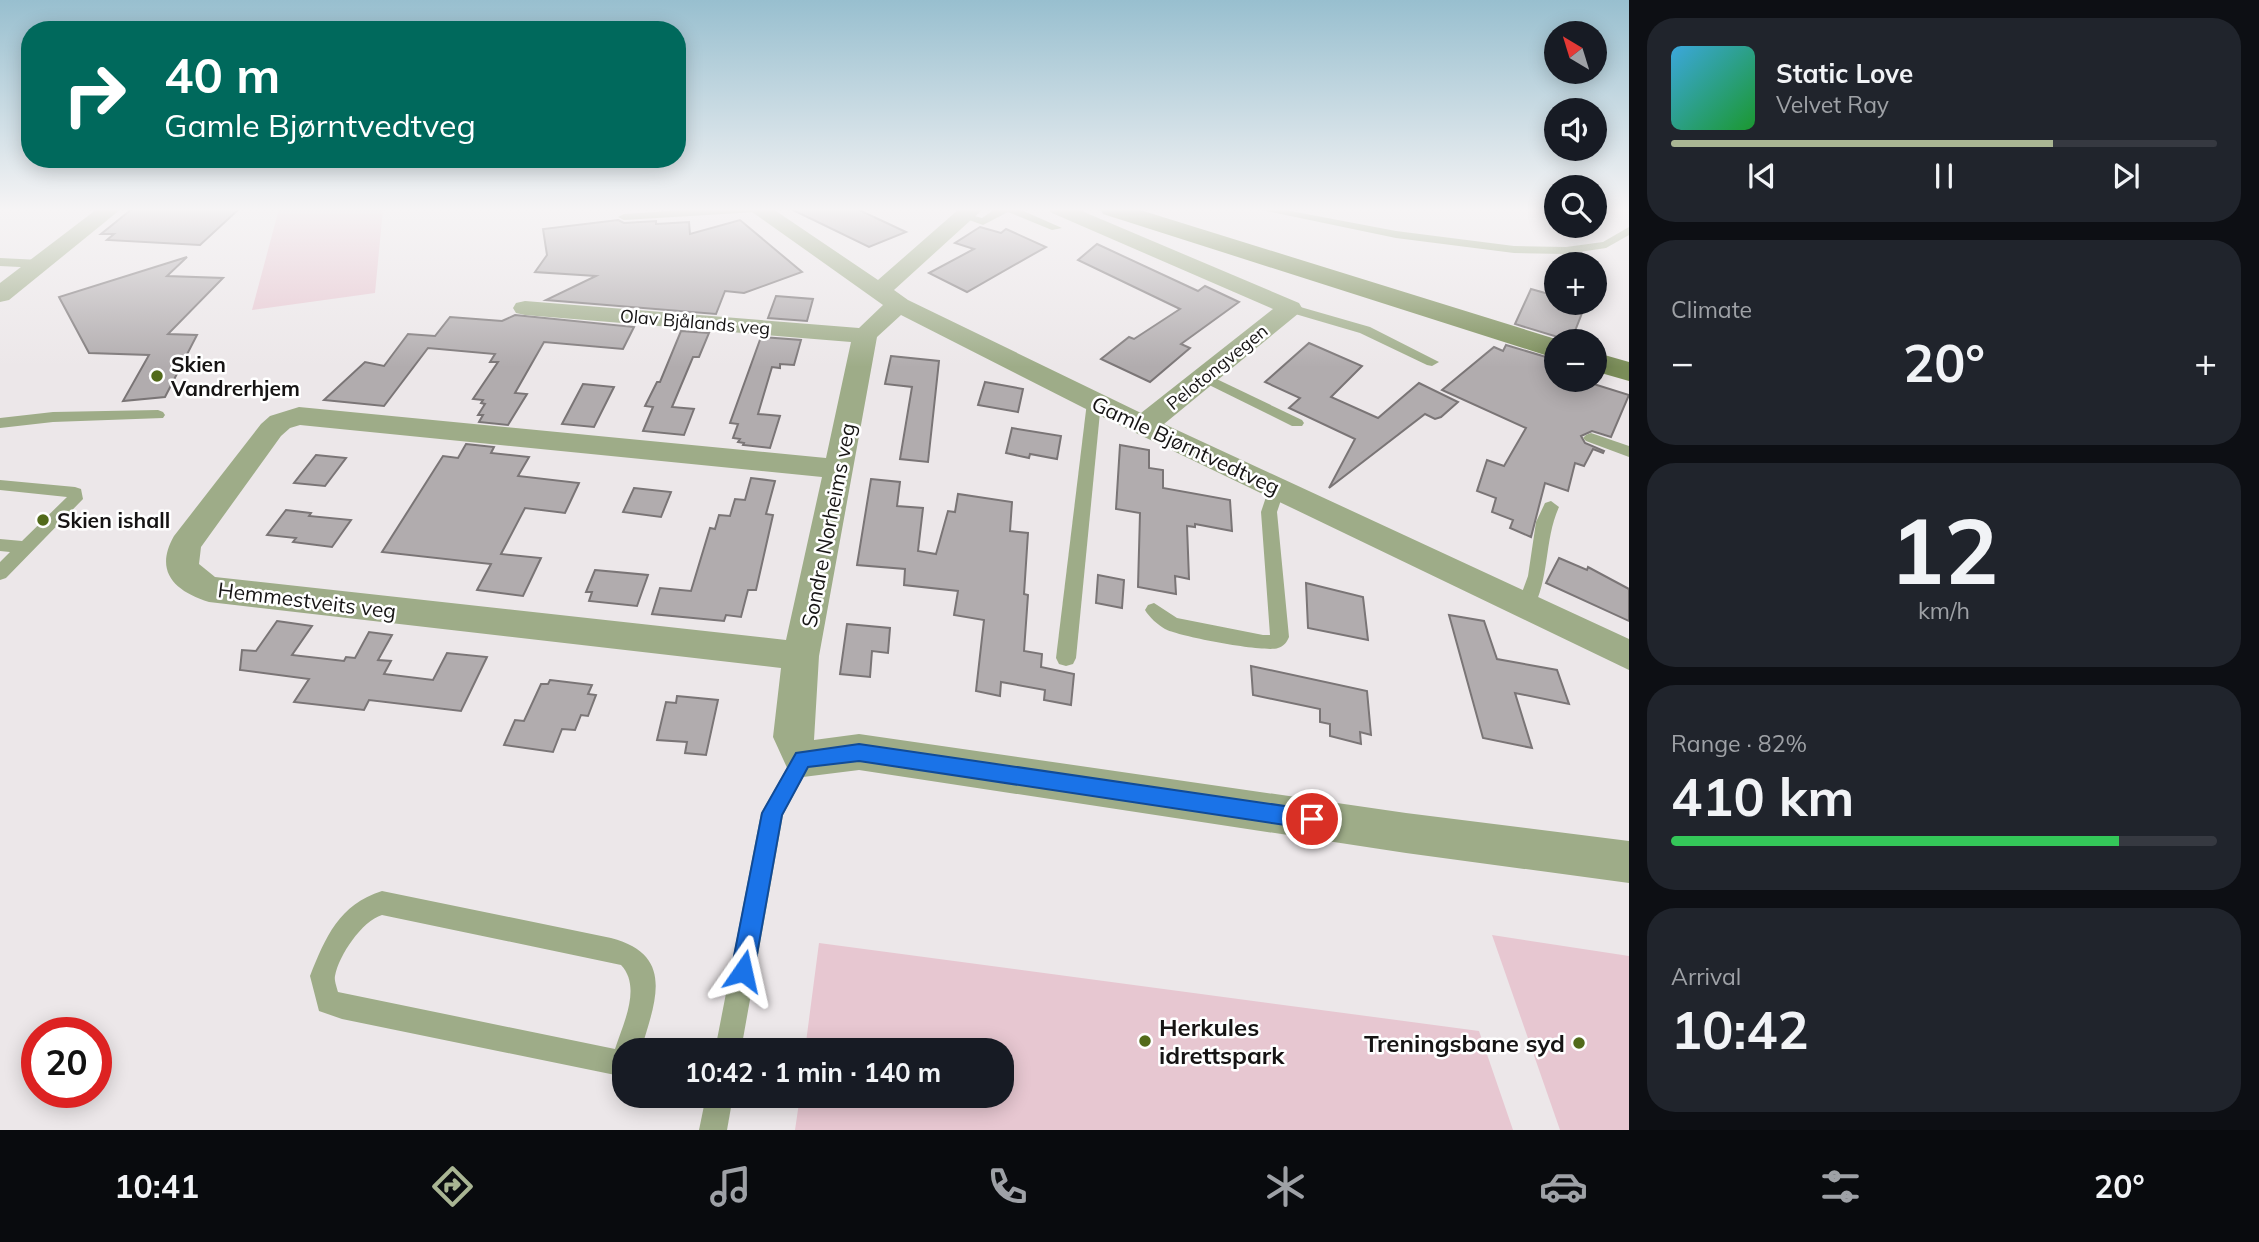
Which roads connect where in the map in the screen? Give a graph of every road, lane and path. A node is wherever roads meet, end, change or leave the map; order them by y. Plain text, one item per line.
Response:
1 (0, 262) edge
2 (43, 262) edge
3 (834, 262) edge
4 (923, 262) edge
5 (1170, 262) edge
6 (1279, 262) edge
7 (40, 264) junction
8 (0, 295) edge
9 (889, 299) junction
10 (525, 308) dead end
11 (1290, 308) junction
12 (865, 336) junction
13 (1544, 345) edge
14 (1432, 362) dead end
15 (1607, 365) edge
16 (1629, 372) edge
17 (1204, 377) junction
18 (1094, 402) junction
19 (158, 415) dead end
20 (0, 423) edge
21 (1297, 423) dead end
22 (1144, 425) junction
23 (1591, 438) dead end
24 (1629, 452) edge
25 (840, 469) junction
26 (0, 485) edge
27 (1277, 488) junction
28 (1551, 507) dead end
29 (0, 545) edge
30 (25, 547) junction
31 (0, 573) edge
32 (1526, 606) junction
33 (1154, 610) dead end
34 (1629, 655) edge
35 (801, 656) junction
36 (1066, 658) dead end
37 (803, 759) junction
38 (1629, 862) edge
39 (631, 1038) edge
40 (730, 1038) edge
41 (612, 1060) edge
42 (718, 1108) edge
43 (713, 1130) edge

1 - 7 lane
2 - 7 street
3 - 9 street, Gamle Bjørntvedtveg
4 - 9 street
5 - 11 street
6 - 13 main road
7 - 8 street
9 - 12 street
9 - 18 street, Gamle Bjørntvedtveg
10 - 12 street, Olav Bjålands veg
11 - 14 lane
11 - 17 street, Pelotongvegen
12 - 25 street, Sondre Norheims veg
15 - 16 main road
17 - 21 lane
17 - 22 street, Pelotongvegen
18 - 22 street, Gamle Bjørntvedtveg
18 - 36 lane
19 - 20 lane
22 - 27 street, Gamle Bjørntvedtveg
23 - 24 lane
25 - 35 street, Sondre Norheims veg
25 - 35 street, Hemmestveits veg
26 - 30 lane
27 - 32 street, Gamle Bjørntvedtveg
27 - 33 lane
28 - 32 lane
29 - 30 lane
30 - 31 lane
32 - 34 street, Gamle Bjørntvedtveg
35 - 37 street, Sondre Norheims veg
37 - 38 street
37 - 40 lane
39 - 41 lane
42 - 43 lane

